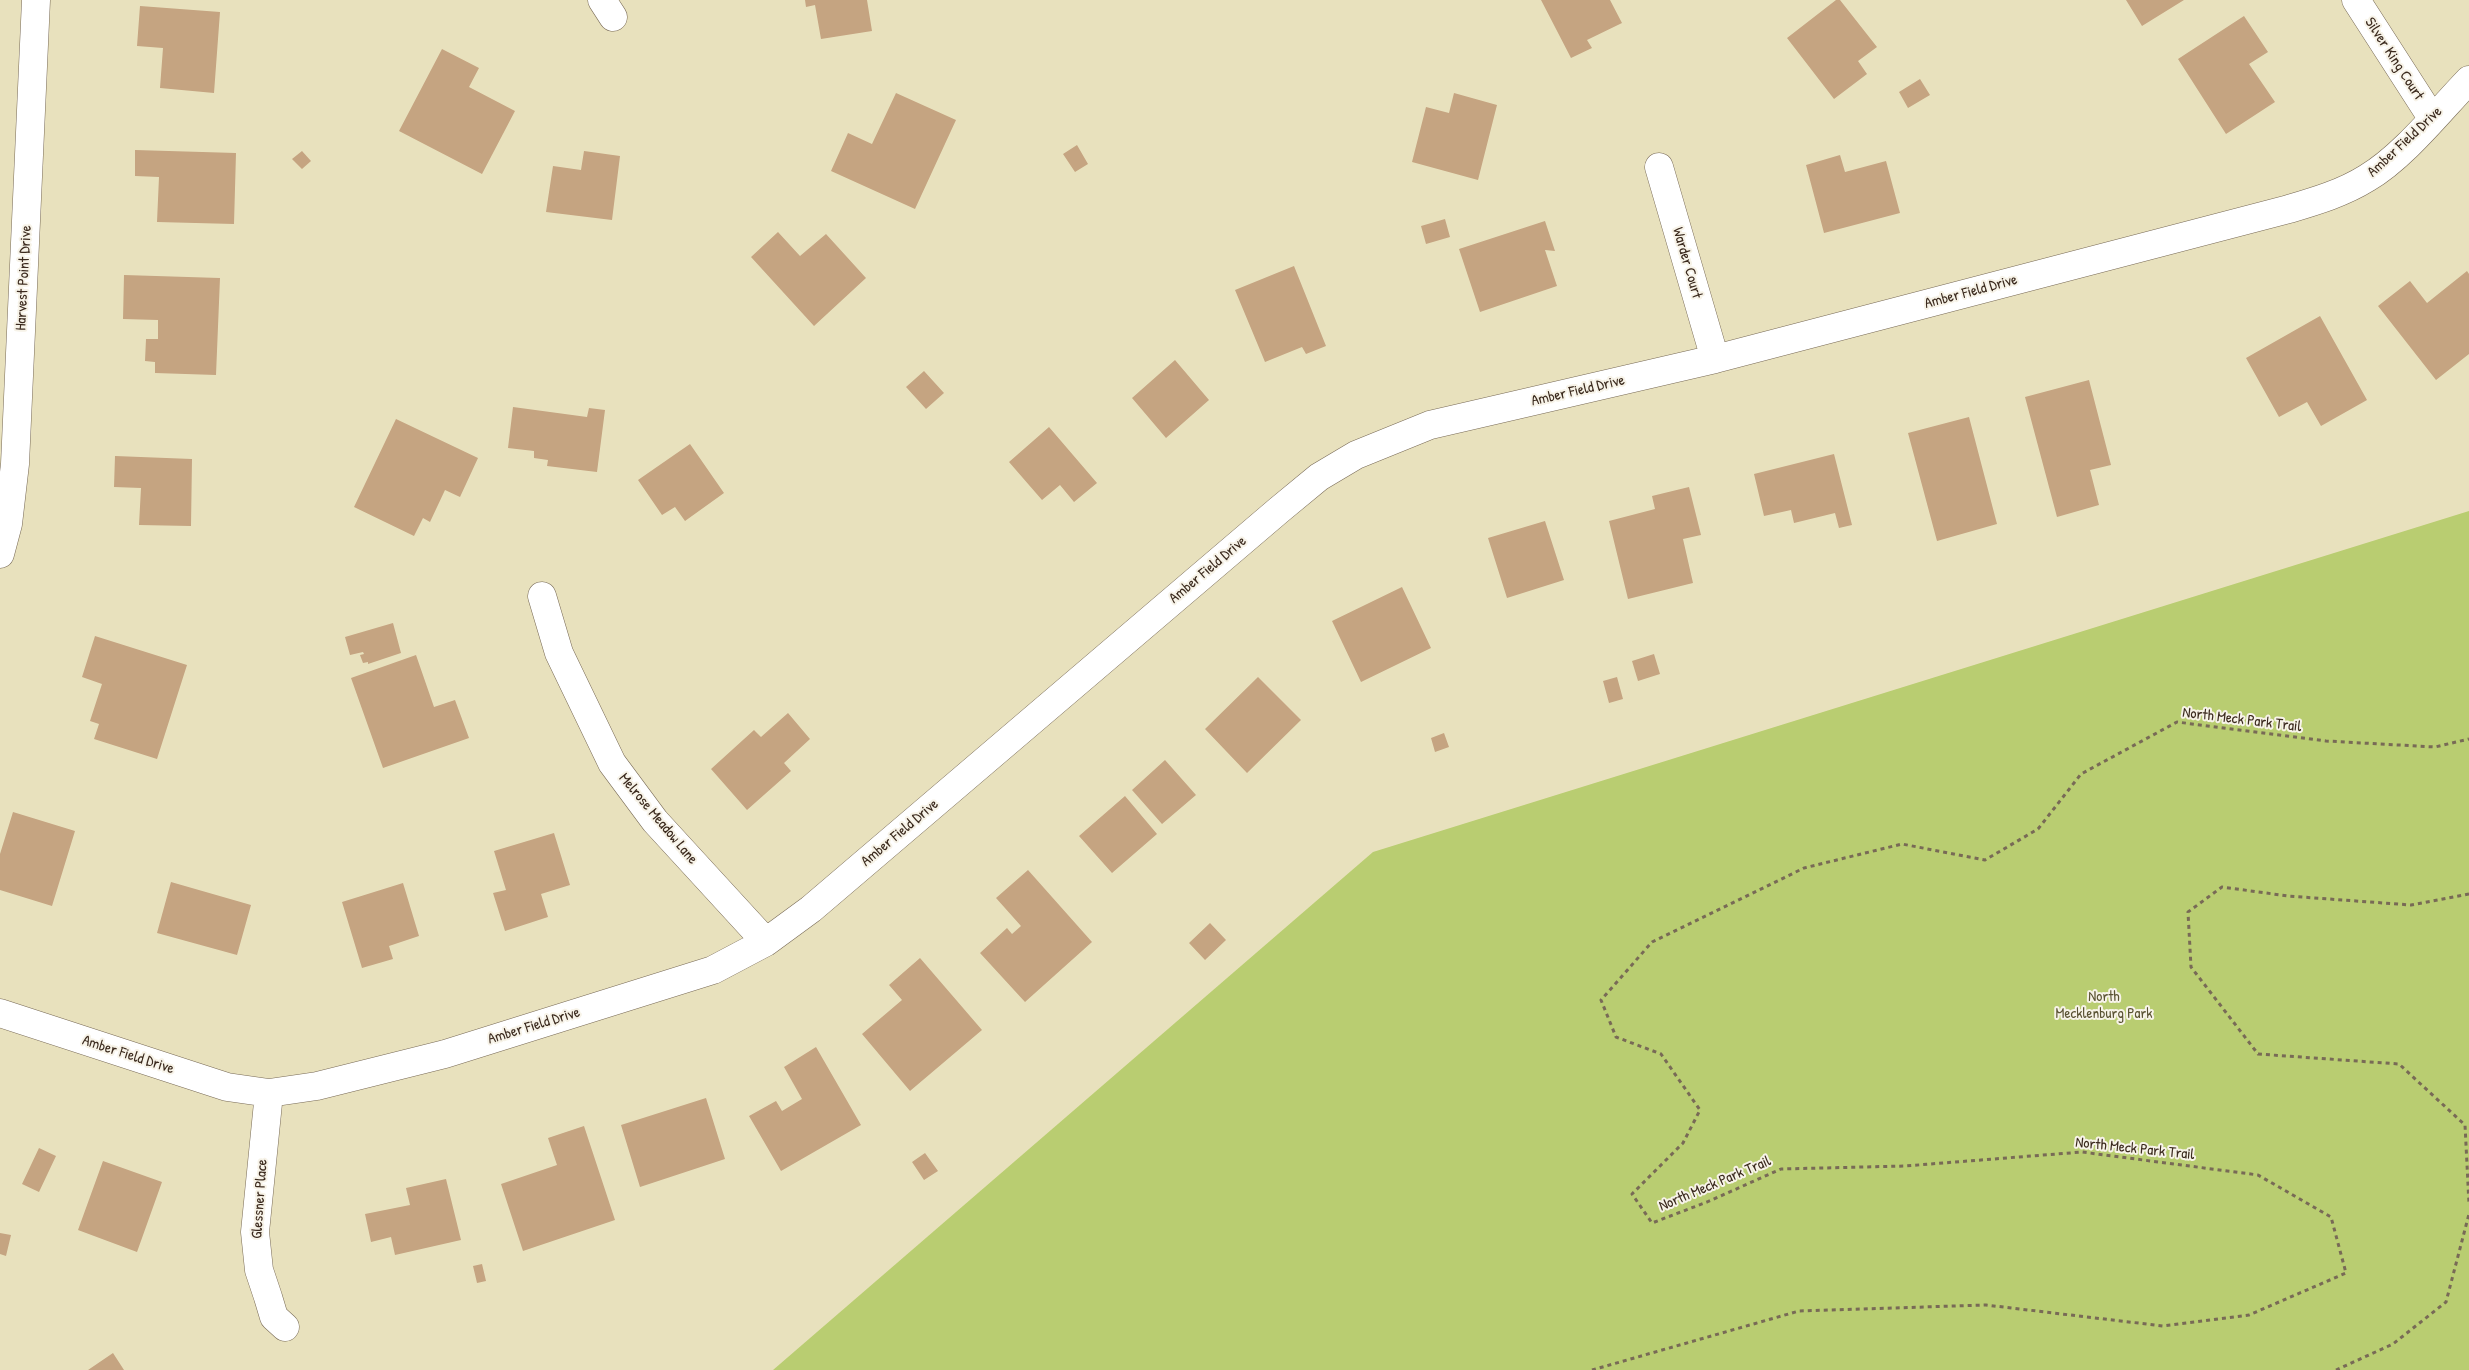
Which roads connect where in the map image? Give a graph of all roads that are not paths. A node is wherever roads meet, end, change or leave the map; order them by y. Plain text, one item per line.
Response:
1 (36, 0) edge
2 (2356, 0) edge
3 (2469, 80) edge
4 (2432, 118) junction
5 (1659, 167) dead end
6 (1715, 359) junction
7 (0, 554) edge
8 (542, 596) dead end
9 (766, 942) junction
10 (0, 1013) edge
11 (269, 1093) junction
12 (285, 1327) dead end

1 - 7 street, Harvest Point Drive
2 - 4 street, Silver King Court
3 - 4 street, Amber Field Drive
4 - 6 street, Amber Field Drive
5 - 6 street, Warder Court
6 - 9 street, Amber Field Drive
8 - 9 street, Melrose Meadow Lane
9 - 11 street, Amber Field Drive
10 - 11 street, Amber Field Drive
11 - 12 street, Glessner Place

